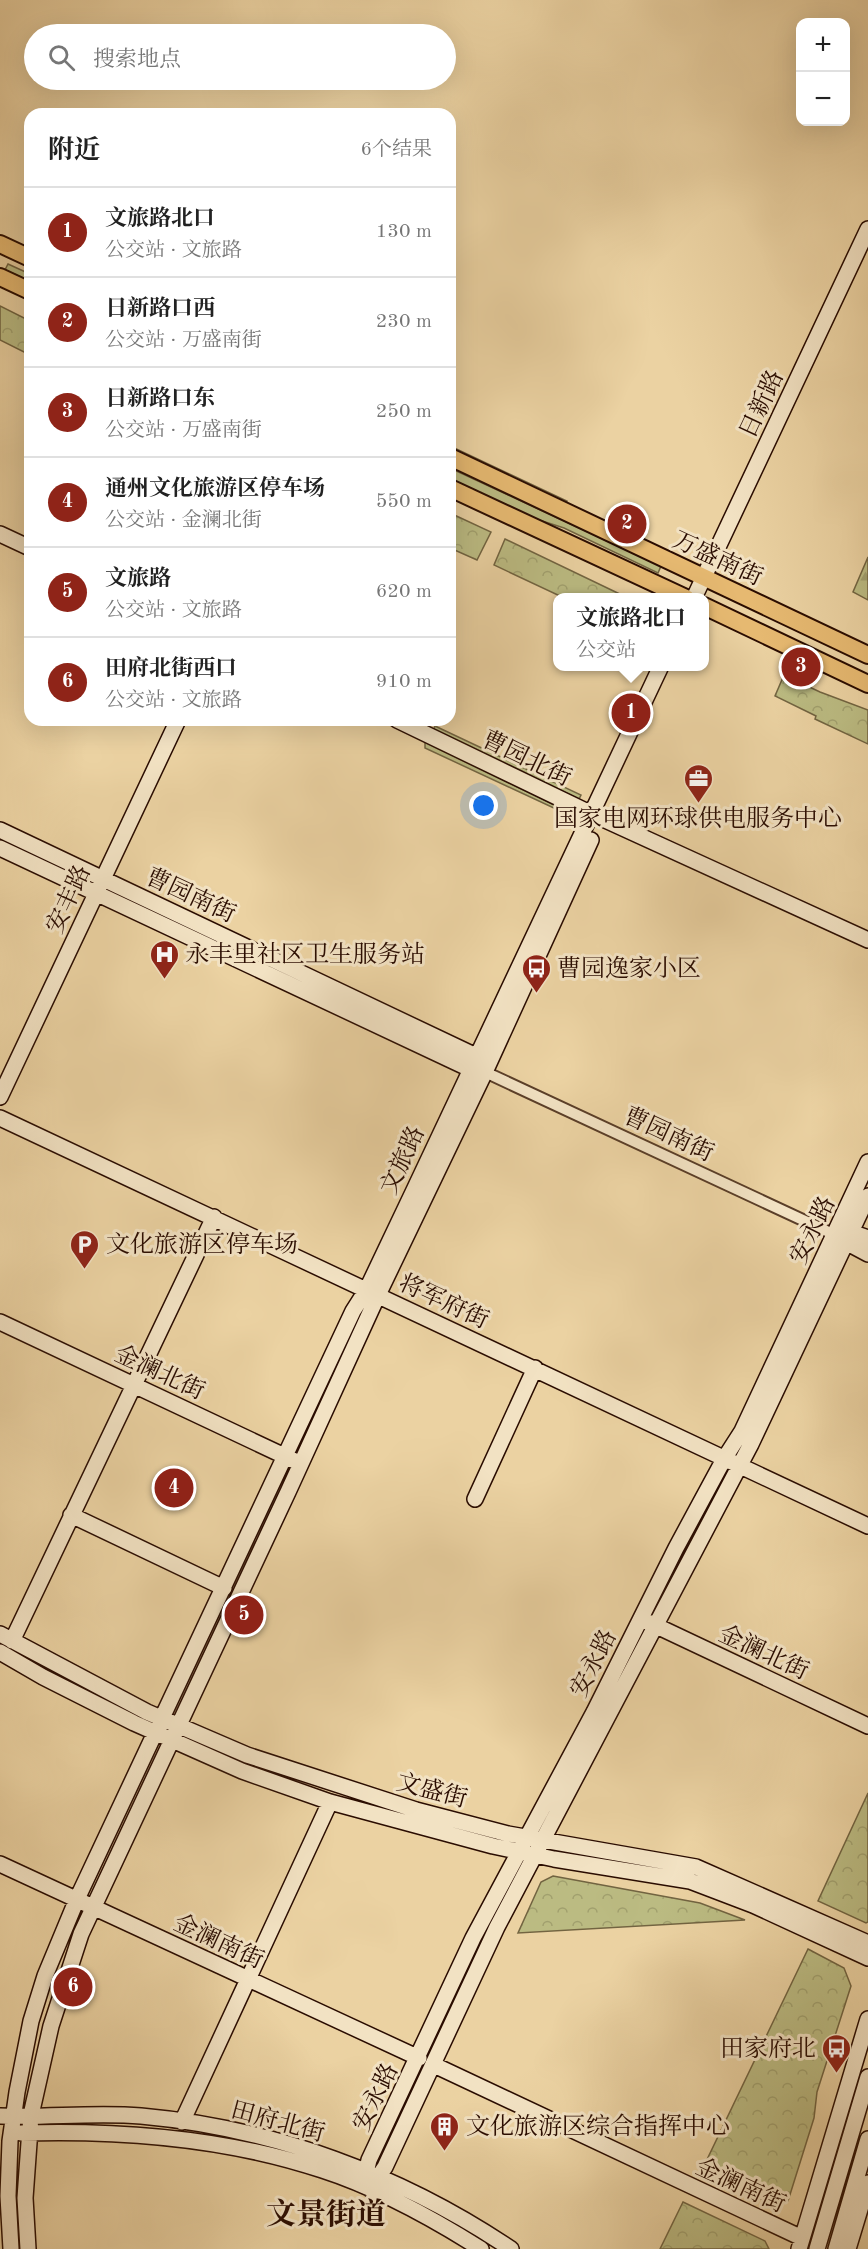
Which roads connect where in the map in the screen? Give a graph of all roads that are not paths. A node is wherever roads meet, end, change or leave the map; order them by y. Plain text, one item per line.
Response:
1 (868, 229) edge
2 (0, 244) edge
3 (868, 248) edge
4 (24, 255) edge
5 (0, 277) edge
6 (24, 288) edge
7 (456, 460) edge
8 (456, 491) edge
9 (0, 534) edge
10 (24, 545) edge
11 (708, 580) junction
12 (677, 593) edge
13 (697, 593) edge
14 (706, 593) edge
15 (709, 608) edge
16 (868, 655) edge
17 (659, 671) edge
18 (670, 671) edge
19 (868, 684) edge
20 (174, 726) edge
21 (410, 726) edge
22 (597, 816) junction
23 (0, 830) edge
24 (0, 848) edge
25 (102, 878) junction
26 (96, 893) junction
27 (868, 940) edge
28 (477, 1066) junction
29 (0, 1097) edge
30 (0, 1118) edge
31 (868, 1162) edge
32 (868, 1196) edge
33 (214, 1217) junction
34 (843, 1236) junction
35 (868, 1238) edge
36 (868, 1254) edge
37 (372, 1292) junction
38 (0, 1322) edge
39 (535, 1368) junction
40 (133, 1384) junction
41 (286, 1457) junction
42 (723, 1459) junction
43 (300, 1464) junction
44 (738, 1465) junction
45 (474, 1498) dead end
46 (71, 1515) junction
47 (868, 1526) edge
48 (224, 1588) junction
49 (641, 1618) junction
50 (656, 1626) junction
51 (6, 1637) edge
52 (2, 1658) edge
53 (163, 1719) junction
54 (177, 1726) junction
55 (868, 1726) edge
56 (156, 1733) junction
57 (170, 1741) junction
58 (330, 1802) junction
59 (528, 1838) junction
60 (544, 1840) junction
61 (520, 1852) junction
62 (537, 1855) junction
63 (0, 1864) edge
64 (77, 1899) junction
65 (93, 1906) junction
66 (868, 1942) edge
67 (868, 1958) edge
68 (247, 1980) junction
69 (868, 2019) edge
70 (419, 2058) junction
71 (434, 2064) junction
72 (868, 2077) edge
73 (32, 2115) junction
74 (6, 2116) edge
75 (182, 2122) junction
76 (5, 2133) edge
77 (30, 2133) junction
78 (868, 2139) edge
79 (369, 2180) junction
80 (868, 2183) edge
81 (800, 2243) edge
82 (819, 2244) edge
83 (9, 2247) edge
84 (840, 2248) edge
85 (27, 2249) edge
86 (481, 2249) edge
87 (511, 2249) edge

1 - 11 main road, 日新路
2 - 4 main road
3 - 11 main road, 日新路
5 - 6 main road
7 - 11 main road, 万盛南街
8 - 12 main road, 万盛南街
9 - 10 main road
11 - 13 main road, 日新路
11 - 14 main road, 日新路
11 - 16 main road, 万盛南街
15 - 19 main road, 万盛南街
17 - 22 main road, 文旅路
18 - 22 main road, 文旅路
20 - 25 main road, 安丰路
21 - 22 main road, 曹园北街
22 - 27 main road, 曹园北街
22 - 28 main road, 文旅路
23 - 25 main road, 曹园南街
24 - 26 main road, 曹园南街
25 - 26 main road, 安丰路
25 - 28 main road, 曹园南街
26 - 28 main road, 曹园南街
26 - 29 main road, 安丰路
28 - 34 street, 曹园南街
28 - 37 main road, 文旅路
30 - 33 main road, 将军府街
31 - 34 main road, 安永路
32 - 34 main road, 安永路
33 - 37 main road, 将军府街
33 - 40 main road
34 - 35 main road, 曹园南街
34 - 36 main road, 曹园南街
34 - 42 main road, 安永路
34 - 44 main road, 安永路
37 - 39 main road, 将军府街
37 - 41 main road, 文旅路
37 - 43 main road, 文旅路
38 - 40 main road, 金澜北街
39 - 42 main road, 将军府街
39 - 45 main road
40 - 41 main road, 金澜北街
40 - 46 main road
41 - 43 main road, 金澜北街
41 - 48 main road, 文旅路
42 - 44 main road, 将军府街
42 - 49 main road, 安永路
43 - 54 main road, 文旅路
44 - 47 main road, 将军府街
44 - 50 main road, 安永路
46 - 48 main road
46 - 51 main road
48 - 53 main road, 文旅路
49 - 50 main road, 金澜北街
49 - 59 main road, 安永路
50 - 55 main road, 金澜北街
50 - 60 main road, 安永路
51 - 53 main road, 文盛街
52 - 56 main road, 文盛街
53 - 54 main road, 文盛街
53 - 56 main road, 文旅路
54 - 57 main road, 文旅路
54 - 59 main road, 文盛街
56 - 57 main road, 文盛街
56 - 64 main road, 文旅路
57 - 58 main road, 文盛街
57 - 65 main road, 文旅路
58 - 61 main road, 文盛街
58 - 68 main road
59 - 60 main road, 文盛街
59 - 61 main road, 安永路
60 - 62 main road, 安永路
60 - 66 main road, 文盛街
61 - 62 main road, 文盛街
61 - 70 main road, 安永路
62 - 67 main road, 文盛街
62 - 71 main road, 安永路
63 - 64 main road, 金澜南街
64 - 65 main road, 金澜南街
64 - 74 main road, 文旅路
65 - 68 main road, 金澜南街
65 - 73 main road, 文旅路
68 - 70 main road, 金澜南街
68 - 75 main road
69 - 81 main road
70 - 79 main road, 安永路
71 - 79 main road, 安永路
71 - 81 main road, 金澜南街
72 - 82 main road
73 - 74 main road, 田府北街
73 - 75 main road, 田府北街
73 - 77 main road, 文旅路
74 - 76 main road, 文旅路
75 - 79 main road, 田府北街
76 - 77 main road, 田府北街
76 - 83 main road, 文旅路
77 - 79 main road, 田府北街
77 - 85 main road, 文旅路
78 - 84 main road
79 - 86 main road, 田府北街
79 - 87 main road, 田府北街
80 - 84 main road

